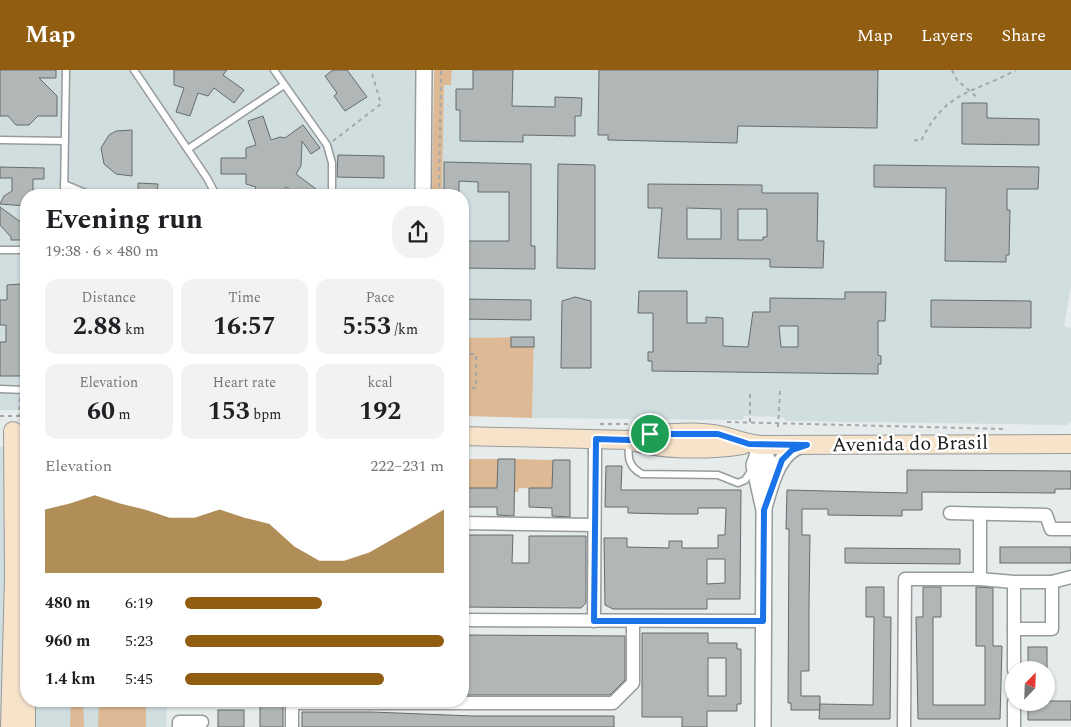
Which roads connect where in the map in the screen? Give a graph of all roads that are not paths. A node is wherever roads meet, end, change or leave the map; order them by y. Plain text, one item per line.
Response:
1 (66, 70) edge
2 (134, 70) edge
3 (274, 70) edge
4 (424, 70) edge
5 (284, 85) junction
6 (0, 140) edge
7 (65, 141) junction
8 (188, 149) junction
9 (64, 184) junction
10 (64, 189) edge
11 (76, 189) edge
12 (212, 189) edge
13 (332, 189) edge
14 (423, 189) edge
15 (0, 250) edge
16 (20, 250) edge
17 (0, 389) edge
18 (20, 390) edge
19 (17, 428) edge
20 (469, 436) edge
21 (596, 439) junction
22 (629, 440) junction
23 (755, 444) junction
24 (1071, 444) edge
25 (807, 445) junction
26 (754, 464) junction
27 (768, 494) junction
28 (764, 510) junction
29 (950, 513) dead end
30 (980, 515) junction
31 (469, 523) edge
32 (594, 525) junction
33 (1071, 529) edge
34 (1071, 577) edge
35 (980, 579) junction
36 (1014, 582) junction
37 (1052, 582) junction
38 (469, 620) edge
39 (594, 621) junction
40 (763, 621) junction
41 (633, 622) junction
42 (1014, 629) junction
43 (1014, 661) edge
44 (469, 702) edge
45 (26, 707) edge
46 (292, 707) edge
47 (1014, 711) edge
48 (202, 722) dead end
49 (10, 727) edge
50 (26, 727) edge
51 (179, 727) edge
52 (292, 727) edge
53 (763, 727) edge
54 (904, 727) edge
55 (1014, 727) edge

1 - 7 lane
2 - 8 lane
3 - 5 lane
4 - 14 street
5 - 8 lane
5 - 13 lane
6 - 7 lane
7 - 9 lane
8 - 12 lane
9 - 10 lane
9 - 11 lane
15 - 16 lane
17 - 18 lane
19 - 49 main road
20 - 21 main road, Avenida do Brasil
21 - 22 main road, Avenida do Brasil
21 - 32 street
22 - 23 main road, Avenida do Brasil
22 - 26 lane
23 - 25 main road, Avenida do Brasil
23 - 26 street
23 - 27 street
24 - 25 main road, Avenida do Brasil
25 - 27 street
26 - 28 street
27 - 28 street
28 - 40 street
29 - 30 street
30 - 33 street
30 - 35 street
31 - 32 street
32 - 39 street
34 - 37 street
35 - 36 street
35 - 54 street
36 - 37 street
36 - 42 street
37 - 42 street
38 - 39 street
39 - 41 street
40 - 41 street
40 - 53 street
41 - 44 street
42 - 43 street
45 - 50 main road
46 - 52 street
47 - 55 street
48 - 51 street

